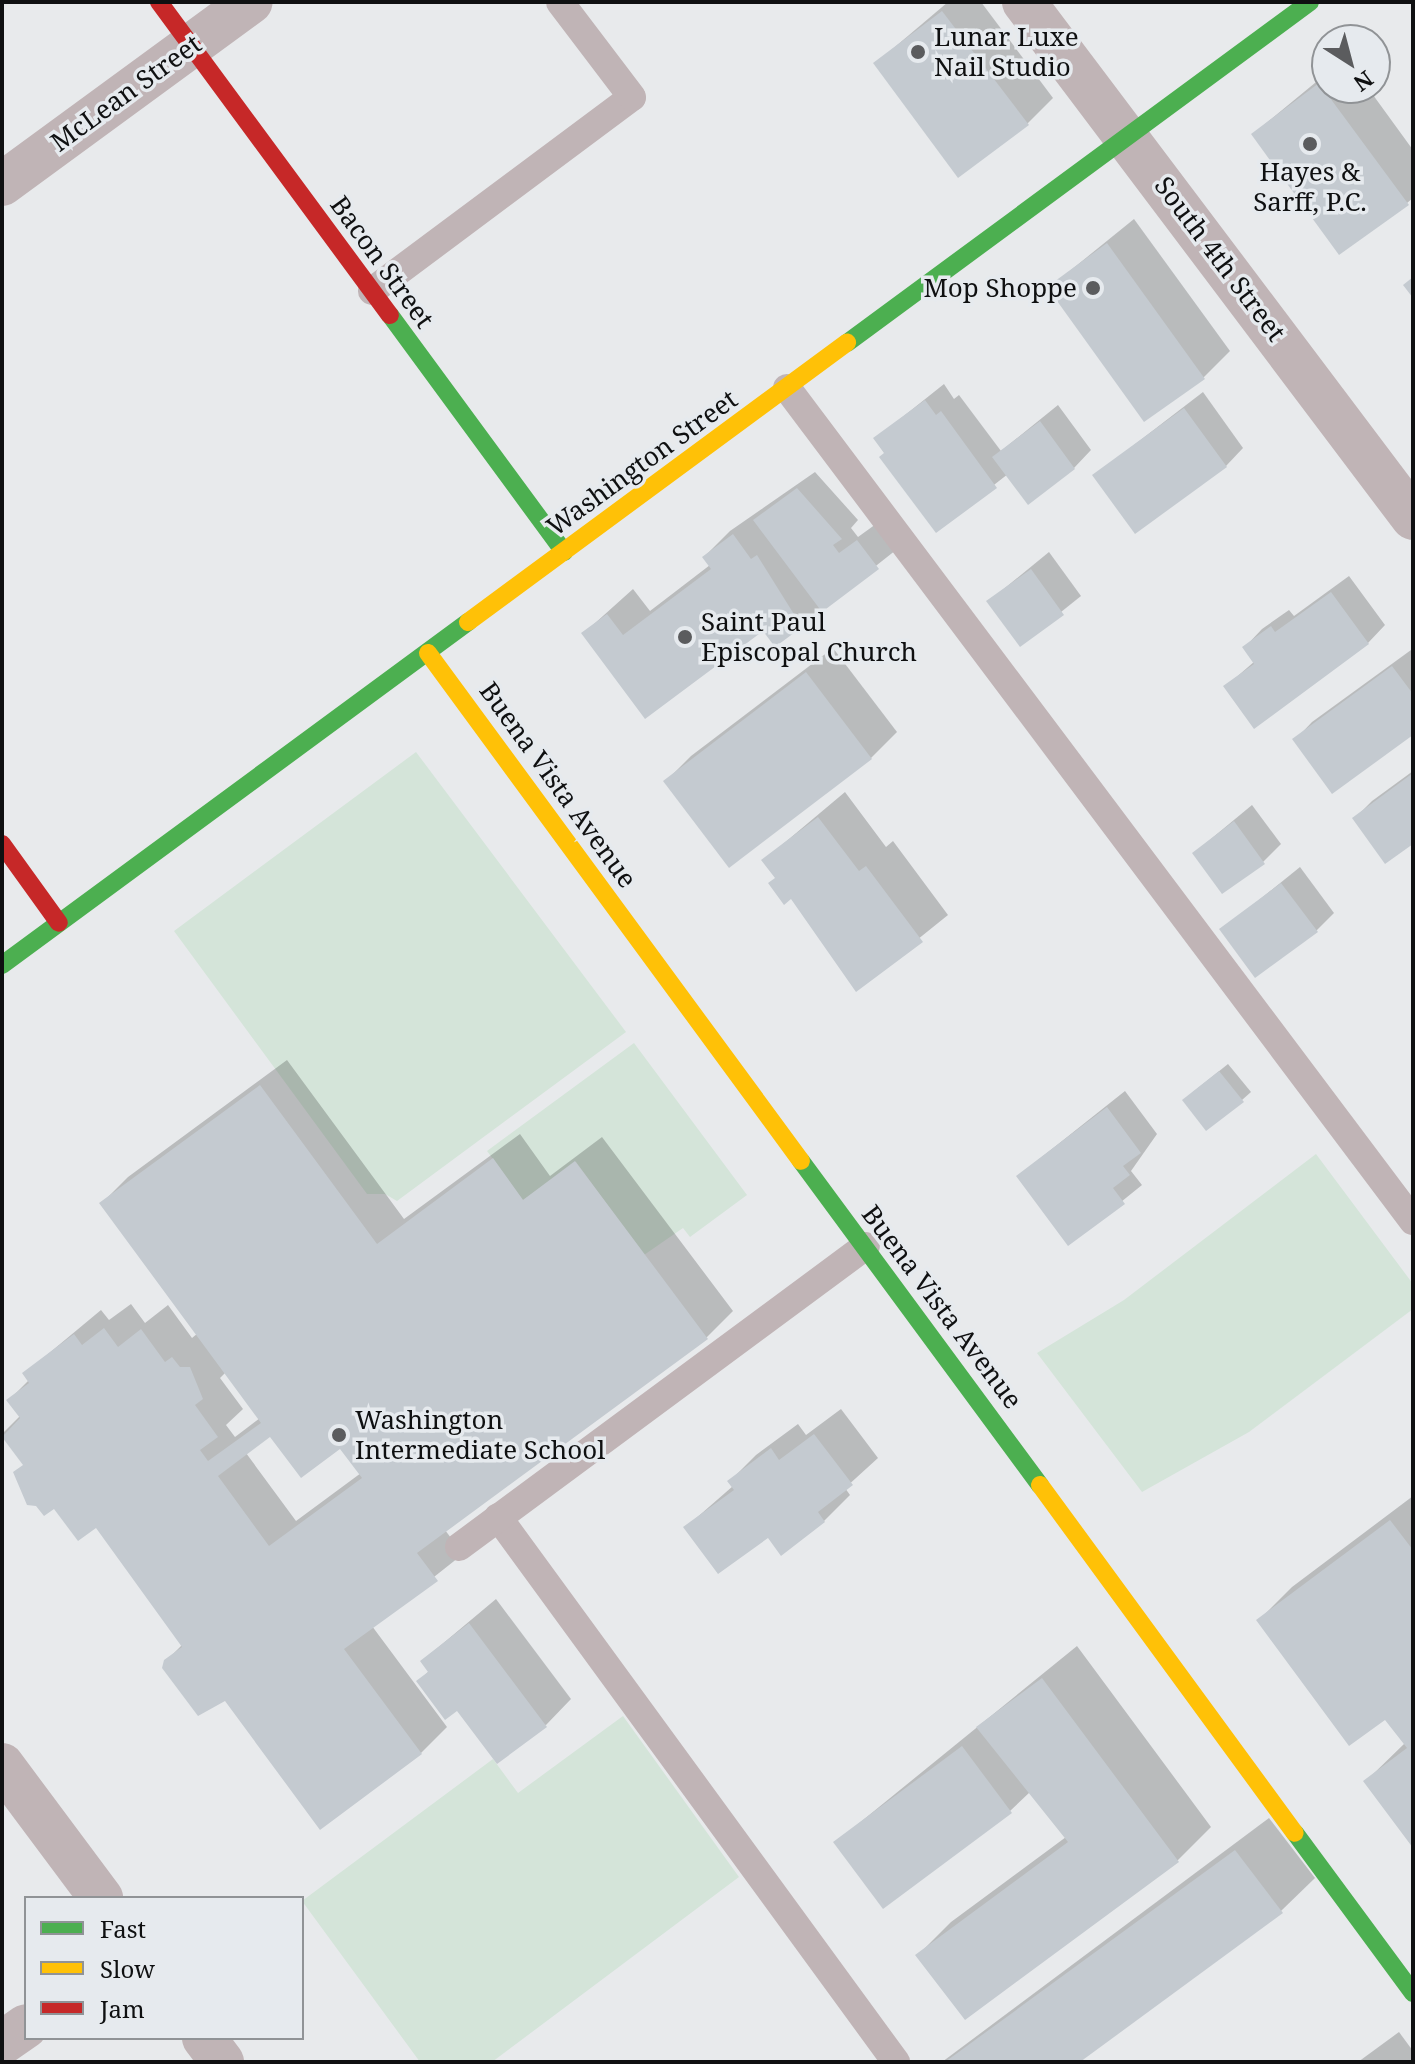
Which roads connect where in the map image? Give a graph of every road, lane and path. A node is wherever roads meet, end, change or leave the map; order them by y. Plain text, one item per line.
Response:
1 (159, 2) edge
2 (251, 2) edge
3 (560, 2) edge
4 (1024, 2) edge
5 (1310, 2) edge
6 (191, 46) junction
7 (1128, 139) junction
8 (2, 184) edge
9 (372, 291) junction
10 (787, 388) junction
11 (1413, 518) edge
12 (564, 552) junction
13 (428, 653) junction
14 (2, 844) edge
15 (59, 923) junction
16 (2, 965) edge
17 (1413, 1221) edge
18 (866, 1246) junction
19 (498, 1517) junction
20 (459, 1547) dead end
21 (2, 1765) edge
22 (100, 1896) edge
23 (1413, 1993) edge
24 (24, 2027) edge
25 (206, 2040) edge
26 (2, 2043) edge
27 (222, 2062) edge
28 (896, 2062) edge

1 - 6 street, Bacon Street
2 - 6 street, McLean Street
3 - 9 lane
4 - 7 street, South 4th Street
5 - 7 street, Washington Street
6 - 8 street, McLean Street
6 - 9 street, Bacon Street
7 - 10 street, Washington Street
7 - 11 street, South 4th Street
9 - 12 street, Bacon Street
10 - 12 street, Washington Street
10 - 17 lane
12 - 13 street, Washington Street
13 - 15 street, Washington Street
13 - 18 street, Buena Vista Avenue
14 - 15 street
15 - 16 street, Washington Street
18 - 19 lane
18 - 23 street, Buena Vista Avenue
19 - 20 lane
19 - 28 lane
21 - 22 street
24 - 26 street
25 - 27 street

